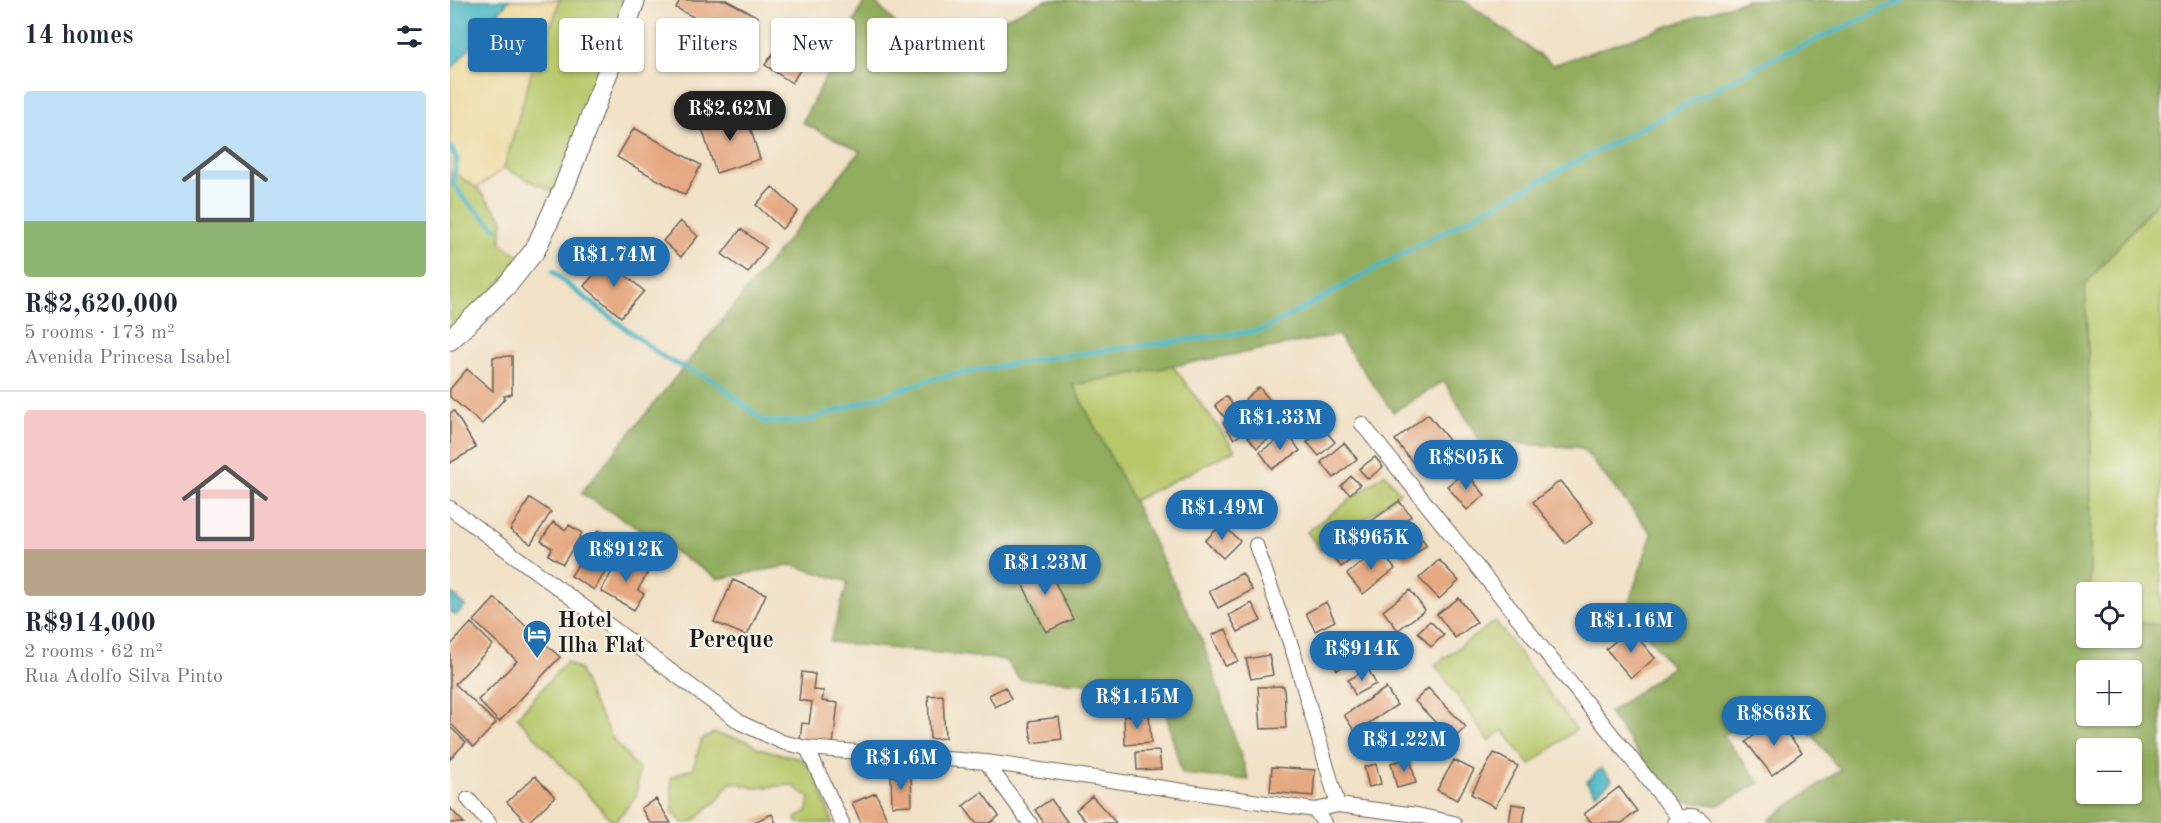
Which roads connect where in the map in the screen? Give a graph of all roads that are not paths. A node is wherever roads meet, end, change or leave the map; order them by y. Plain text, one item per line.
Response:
1 (635, 0) edge
2 (450, 340) edge
3 (1362, 424) dead end
4 (450, 508) edge
5 (1256, 546) dead end
6 (807, 748) junction
7 (986, 762) junction
8 (468, 799) dead end
9 (1338, 805) junction
10 (1315, 810) junction
11 (1677, 821) edge
12 (1446, 822) edge
13 (489, 823) edge
14 (842, 823) edge
15 (1030, 823) edge
16 (1324, 823) edge
17 (1704, 823) edge

1 - 2 main road
3 - 11 street
4 - 6 street
5 - 9 street
6 - 7 street
6 - 14 street
7 - 10 street
7 - 15 street
8 - 13 street
9 - 10 street
9 - 12 street
10 - 16 street
11 - 17 street

